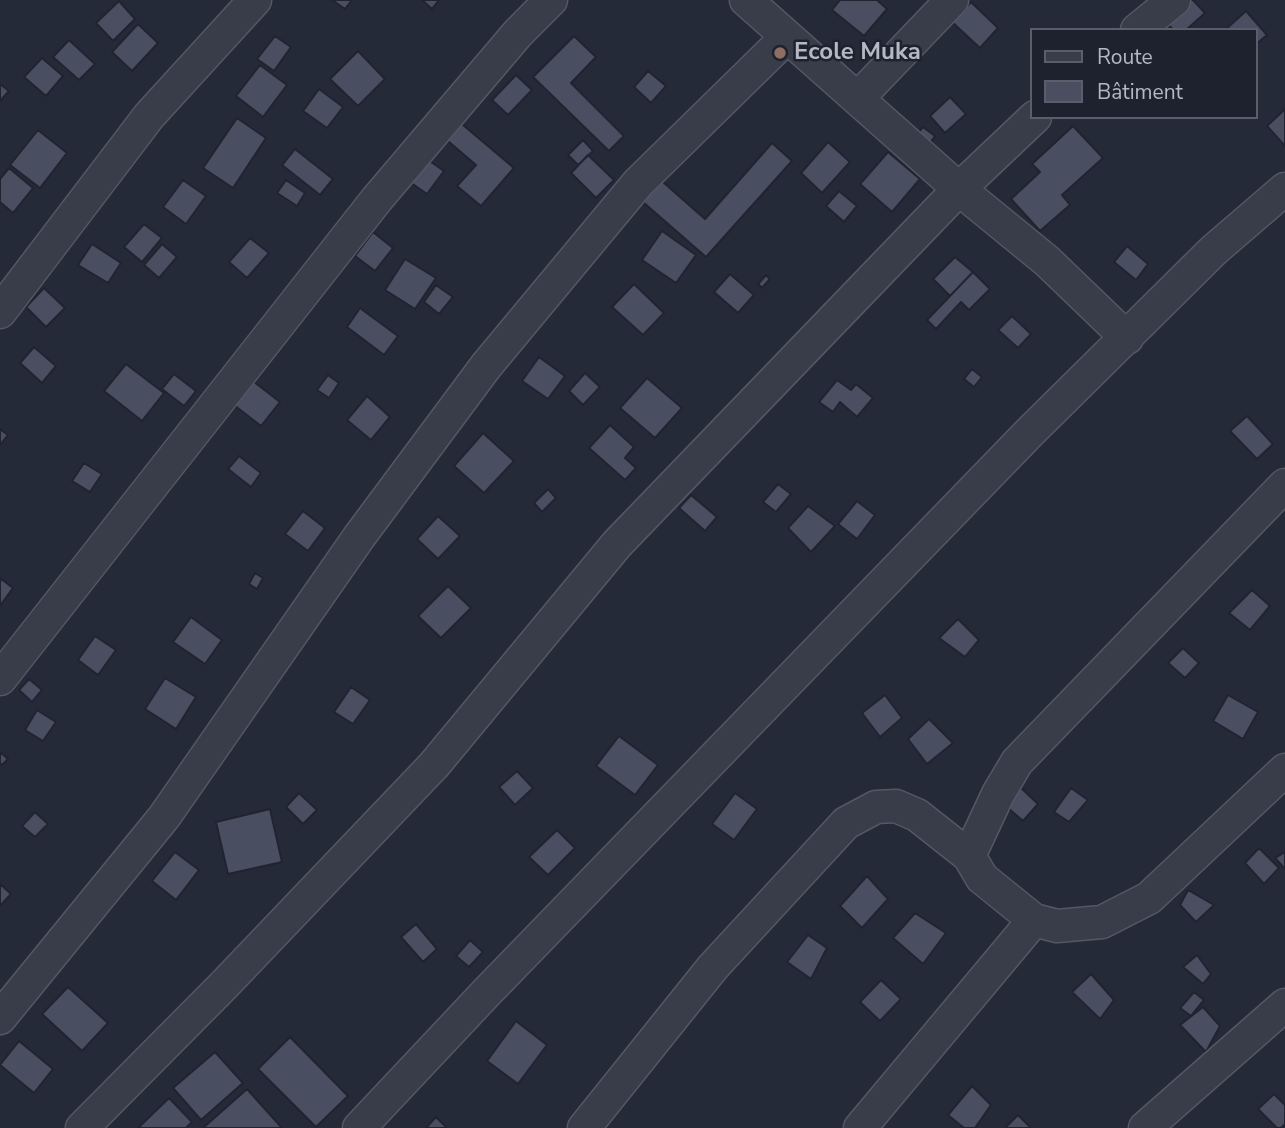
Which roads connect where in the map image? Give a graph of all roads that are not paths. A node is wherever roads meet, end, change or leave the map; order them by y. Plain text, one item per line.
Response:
1 (256, 0) edge
2 (551, 0) edge
3 (746, 0) edge
4 (952, 0) edge
5 (1174, 0) edge
6 (1140, 28) edge
7 (787, 37) junction
8 (858, 98) junction
9 (1033, 119) edge
10 (959, 189) junction
11 (1285, 189) edge
12 (0, 312) edge
13 (1126, 338) junction
14 (1285, 485) edge
15 (0, 679) edge
16 (1285, 770) edge
17 (969, 856) junction
18 (1034, 920) junction
19 (1285, 1005) edge
20 (0, 1018) edge
21 (82, 1128) edge
22 (359, 1128) edge
23 (584, 1128) edge
24 (860, 1128) edge
25 (1145, 1128) edge

1 - 12 street
2 - 15 street
3 - 7 street
4 - 8 street
5 - 6 street
7 - 8 street
7 - 20 street
8 - 10 street
9 - 10 street
10 - 13 street
10 - 21 street
11 - 13 street
13 - 22 street
14 - 17 street
16 - 18 street
17 - 18 street
17 - 23 street
18 - 24 street
19 - 25 street

